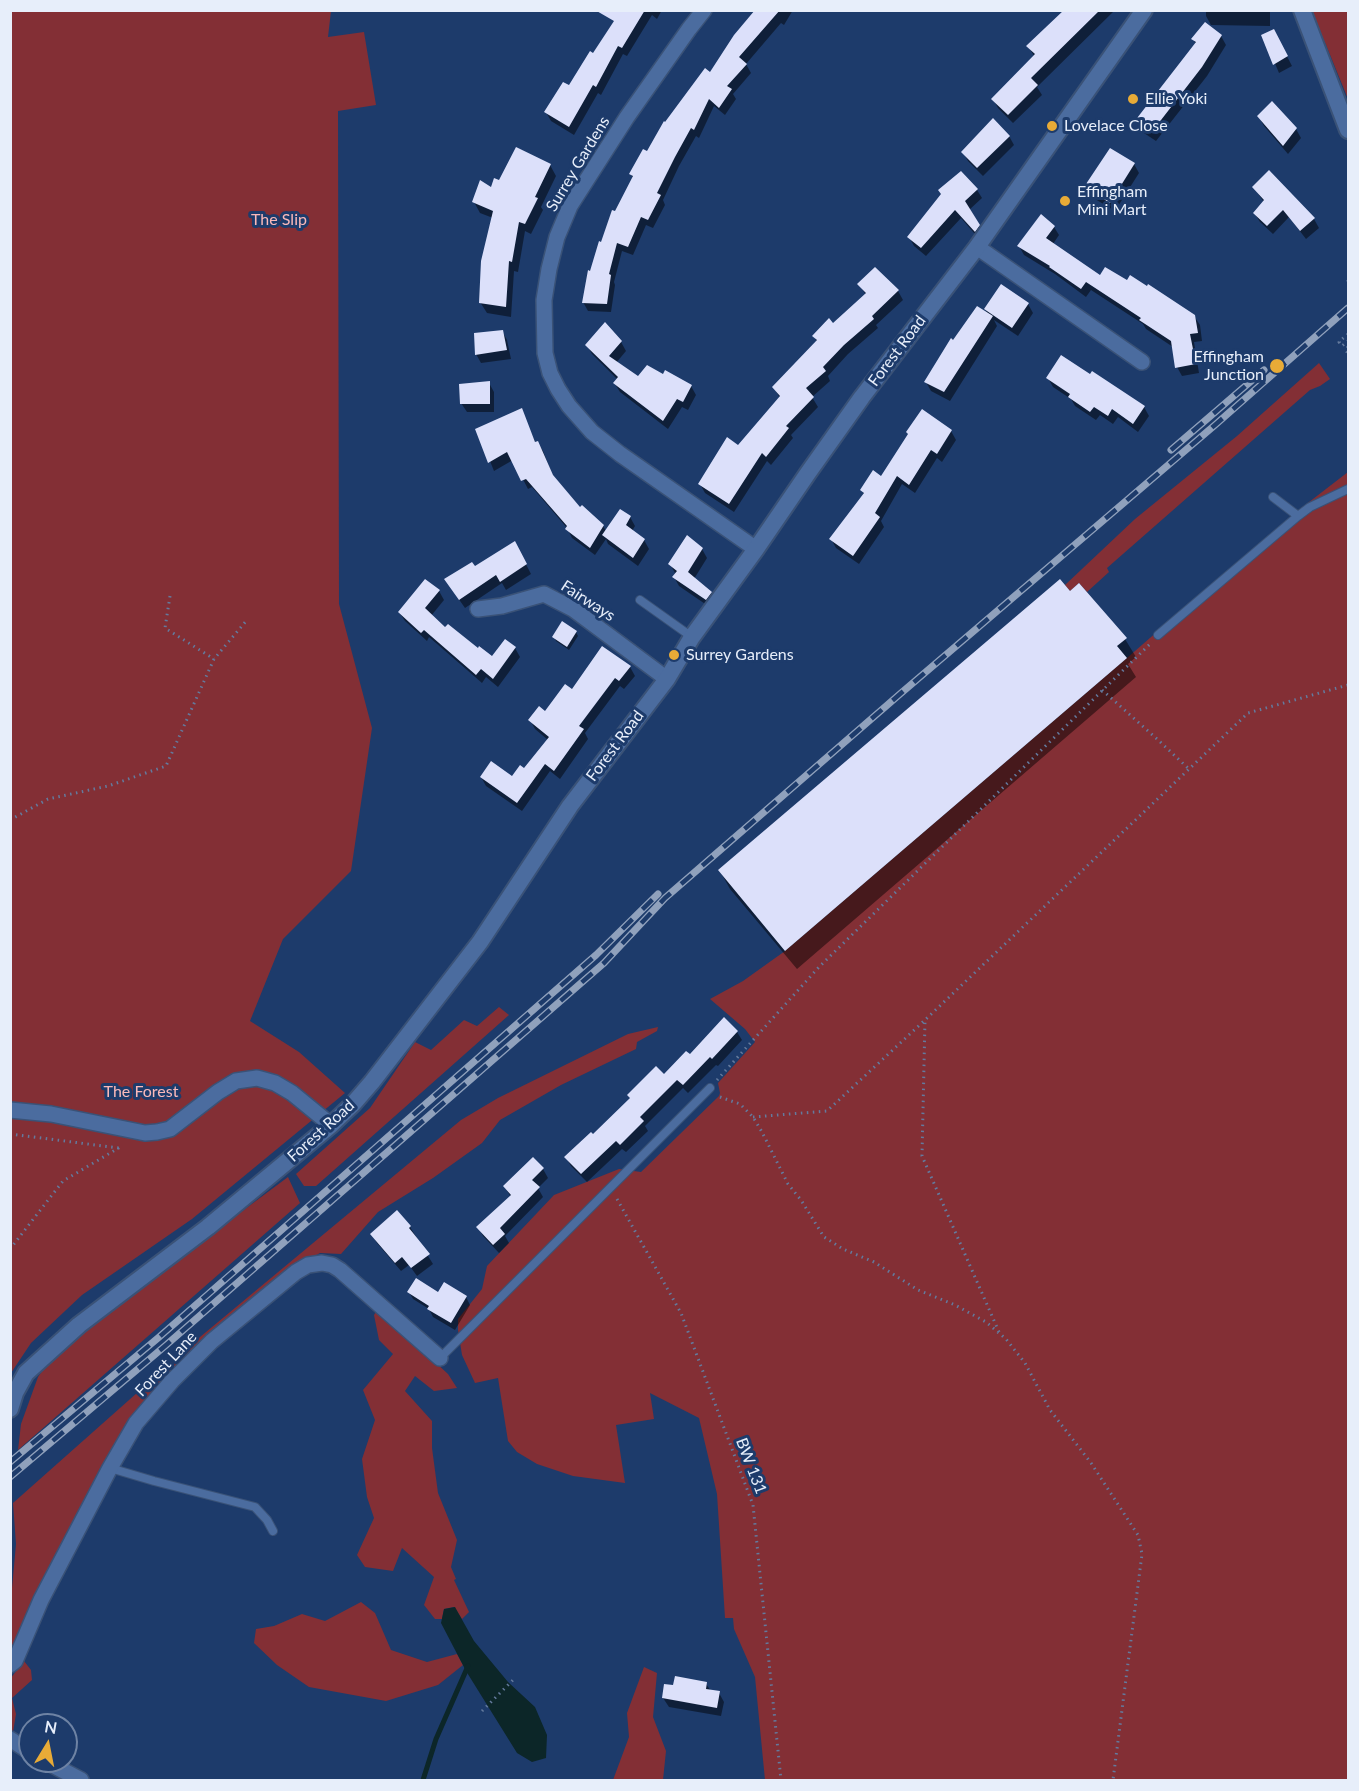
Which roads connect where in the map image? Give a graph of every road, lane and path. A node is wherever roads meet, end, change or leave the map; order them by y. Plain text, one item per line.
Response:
1 (704, 10) edge
2 (1144, 10) edge
3 (1302, 10) edge
4 (1348, 130) edge
5 (977, 247) junction
6 (1348, 334) edge
7 (1348, 341) edge
8 (1348, 347) edge
9 (1348, 353) edge
10 (1142, 362) dead end
11 (1348, 489) edge
12 (1273, 497) dead end
13 (1298, 516) junction
14 (756, 549) junction
15 (170, 596) dead end
16 (640, 600) dead end
17 (478, 609) dead end
18 (247, 620) dead end
19 (1158, 635) joint
20 (692, 637) junction
21 (214, 659) junction
22 (667, 678) junction
23 (1348, 686) edge
24 (1102, 690) junction
25 (1189, 769) junction
26 (10, 820) edge
27 (925, 1020) junction
28 (710, 1088) junction
29 (10, 1110) edge
30 (753, 1117) junction
31 (331, 1125) junction
32 (145, 1133) junction
33 (10, 1134) edge
34 (119, 1148) junction
35 (610, 1187) junction
36 (10, 1249) edge
37 (1000, 1334) junction
38 (440, 1358) joint
39 (10, 1409) edge
40 (110, 1468) junction
41 (273, 1530) dead end
42 (10, 1665) edge
43 (513, 1680) dead end
44 (482, 1711) dead end
45 (781, 1780) edge
46 (1111, 1780) edge

1 - 14 street, Surrey Gardens
2 - 5 street, Forest Road
3 - 4 street
5 - 10 street
5 - 14 street, Forest Road
6 - 7 path
8 - 9 path
11 - 13 lane
12 - 13 lane
13 - 19 lane
14 - 20 street, Forest Road
15 - 21 path
16 - 20 lane
17 - 22 street, Fairways
18 - 21 path
19 - 24 path
20 - 22 street, Forest Road
21 - 26 path
22 - 31 street, Forest Road
23 - 25 path
24 - 25 path
24 - 28 path
25 - 27 path
27 - 30 path
27 - 37 path
28 - 30 path
28 - 35 lane
29 - 32 street
30 - 37 path
31 - 32 street
31 - 39 street, Forest Road
32 - 34 path
33 - 34 path
34 - 36 path
35 - 38 lane
35 - 45 path, BW 131
37 - 46 path
38 - 40 street, Forest Lane
40 - 41 lane
40 - 42 street, Forest Lane
43 - 44 path

